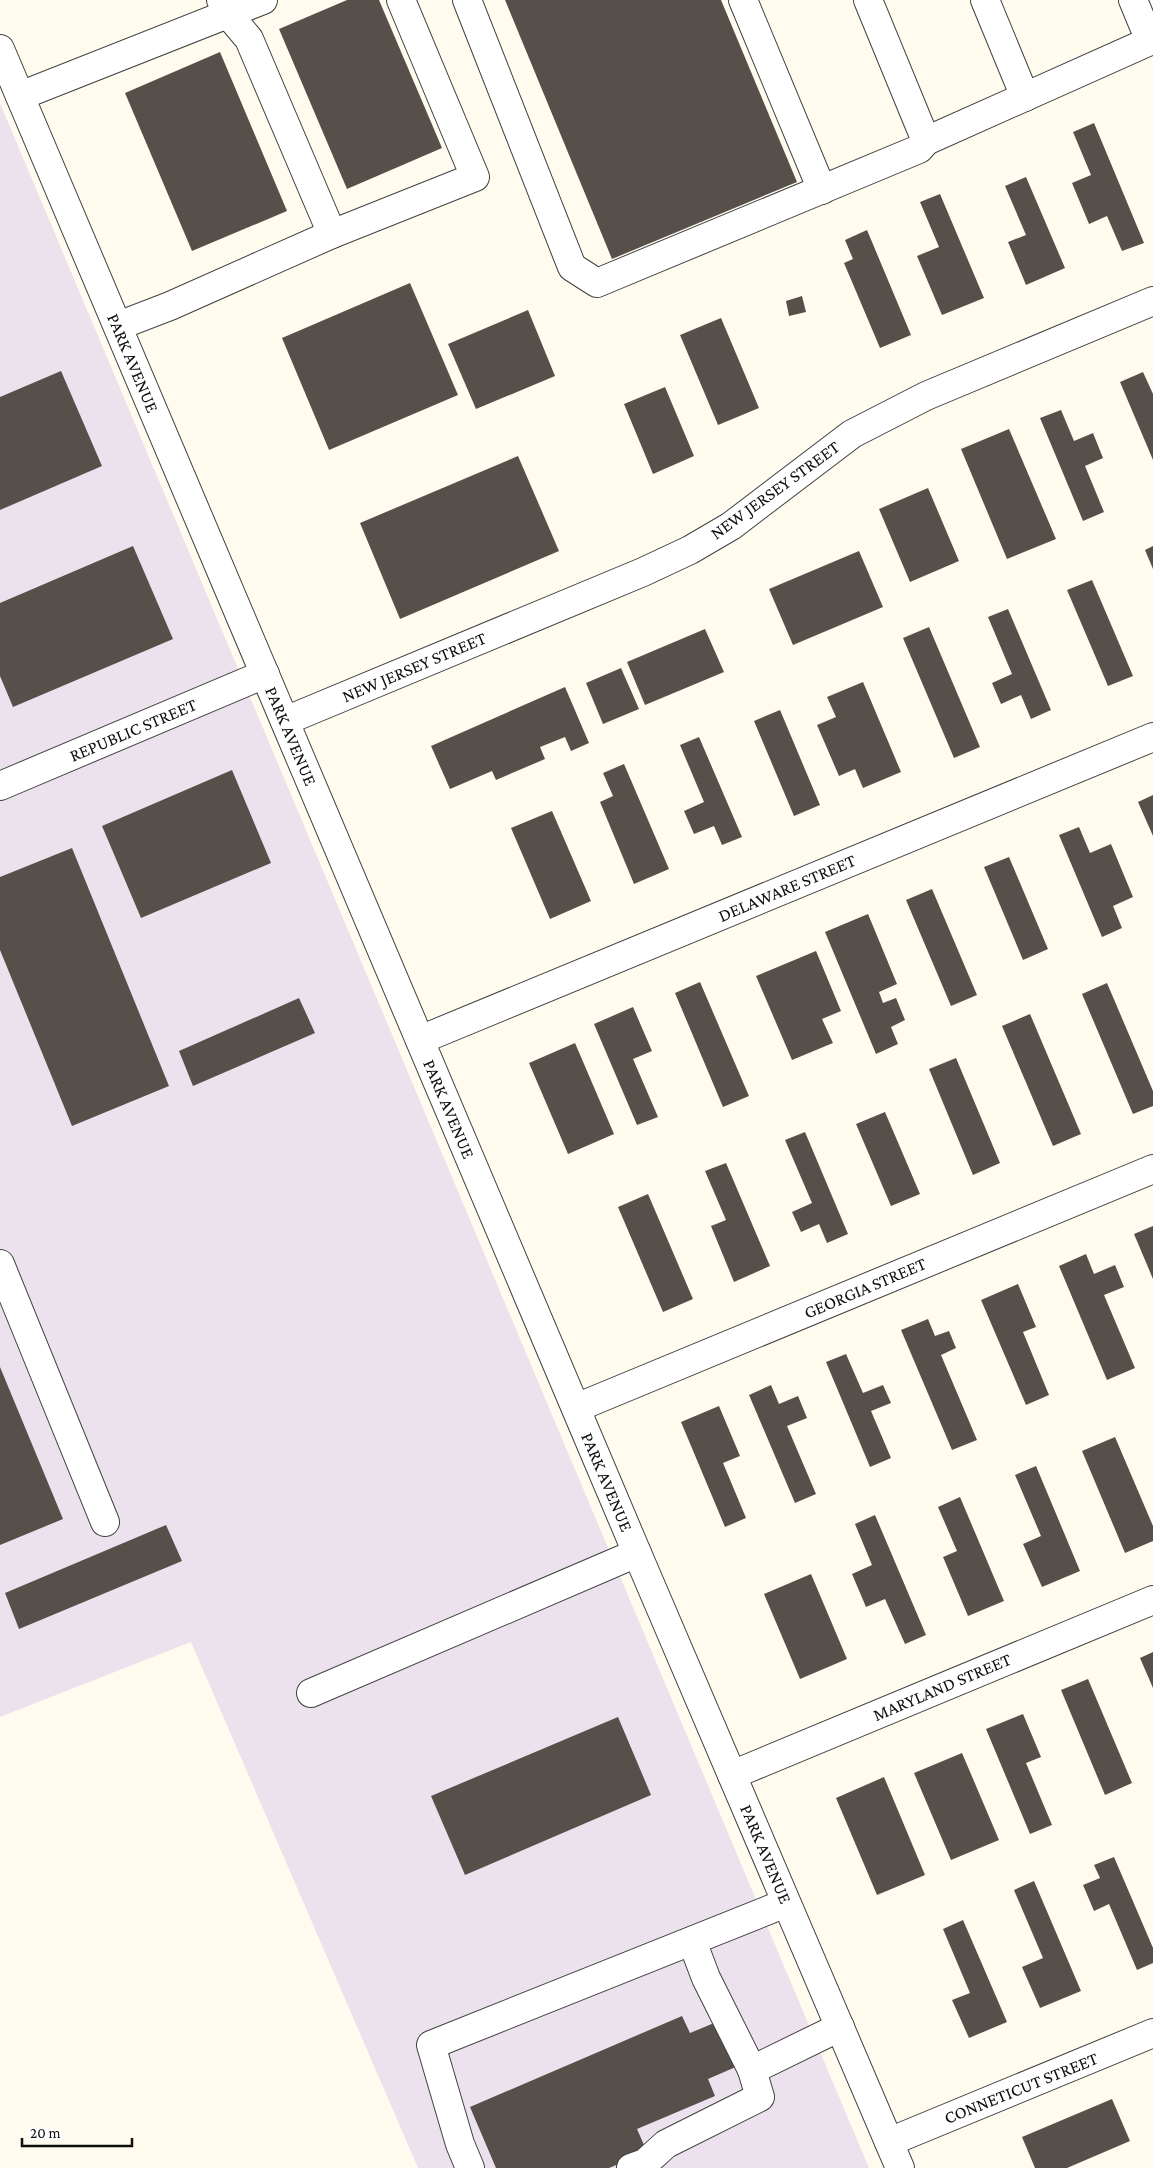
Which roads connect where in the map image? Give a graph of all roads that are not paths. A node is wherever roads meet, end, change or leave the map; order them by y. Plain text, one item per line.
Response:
1 (263, 0) edge
2 (401, 0) edge
3 (467, 0) edge
4 (743, 0) edge
5 (868, 0) edge
6 (985, 0) edge
7 (1133, 0) edge
8 (224, 7) edge
9 (0, 49) edge
10 (20, 96) junction
11 (1025, 97) junction
12 (926, 142) junction
13 (822, 190) junction
14 (332, 234) junction
15 (1153, 301) edge
16 (118, 326) junction
17 (265, 674) junction
18 (285, 721) junction
19 (1153, 736) edge
20 (0, 786) edge
21 (420, 1040) junction
22 (1153, 1169) edge
23 (0, 1264) edge
24 (576, 1408) junction
25 (105, 1522) dead end
26 (637, 1553) junction
27 (1153, 1600) edge
28 (311, 1693) dead end
29 (732, 1775) junction
30 (786, 1903) junction
31 (692, 1940) junction
32 (840, 2028) junction
33 (1153, 2033) edge
34 (752, 2070) junction
35 (888, 2142) junction
36 (470, 2168) edge
37 (631, 2168) edge
38 (900, 2168) edge

1 - 8 street
2 - 14 street
3 - 13 street
4 - 13 street
5 - 12 street
6 - 11 street
7 - 11 street
8 - 10 street
8 - 14 street
9 - 10 street, PARK AVENUE
10 - 16 street, PARK AVENUE
11 - 12 street
12 - 13 street
14 - 16 street
15 - 18 street, NEW JERSEY STREET
16 - 17 street, PARK AVENUE
17 - 18 street, PARK AVENUE
17 - 20 street, REPUBLIC STREET
18 - 21 street, PARK AVENUE
19 - 21 street, DELAWARE STREET
21 - 24 street, PARK AVENUE
22 - 24 street, GEORGIA STREET
23 - 25 street
24 - 26 street, PARK AVENUE
26 - 28 street
26 - 29 street, PARK AVENUE
27 - 29 street, MARYLAND STREET
29 - 30 street, PARK AVENUE
30 - 31 street
30 - 32 street, PARK AVENUE
31 - 34 street
31 - 36 street
32 - 34 street
32 - 35 street, PARK AVENUE
33 - 35 street, CONNETICUT STREET
34 - 37 street
35 - 38 street, PARK AVENUE

